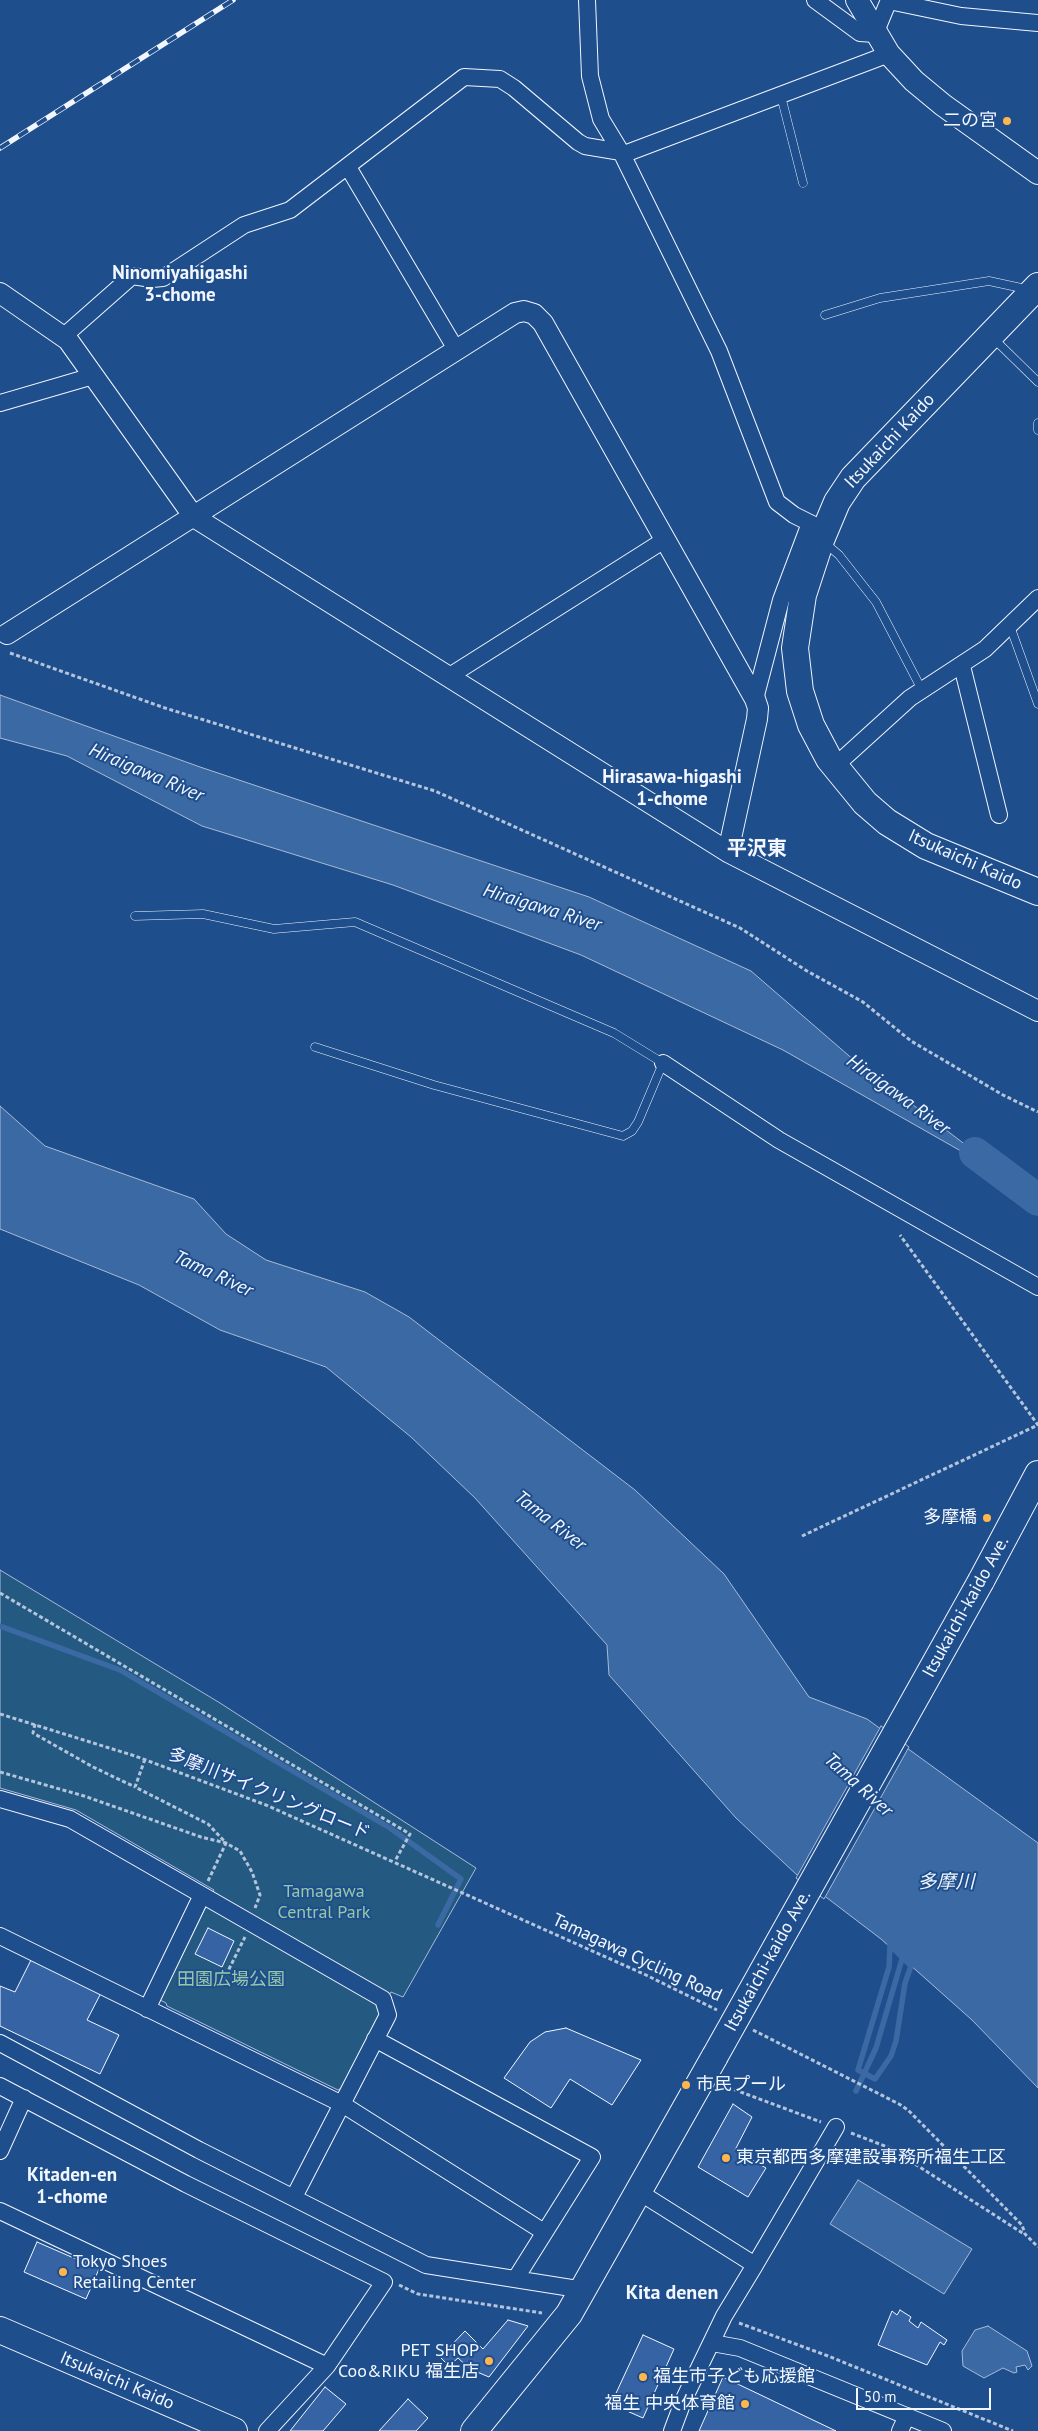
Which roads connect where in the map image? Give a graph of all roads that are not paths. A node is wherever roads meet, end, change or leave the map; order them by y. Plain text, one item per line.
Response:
1 (587, 0) edge
2 (815, 0) edge
3 (857, 0) edge
4 (889, 1) edge
5 (1038, 22) edge
6 (875, 34) junction
7 (889, 54) junction
8 (781, 96) junction
9 (621, 152) junction
10 (348, 167) junction
11 (1038, 173) edge
12 (803, 183) dead end
13 (1036, 288) edge
14 (0, 293) edge
15 (825, 315) dead end
16 (990, 335) junction
17 (64, 336) junction
18 (457, 351) junction
19 (93, 376) junction
20 (1038, 382) edge
21 (0, 403) edge
22 (1038, 423) edge
23 (1038, 430) edge
24 (194, 517) junction
25 (818, 531) junction
26 (666, 539) junction
27 (1038, 598) edge
28 (1010, 626) junction
29 (5, 640) edge
30 (962, 666) junction
31 (448, 676) junction
32 (922, 690) junction
33 (755, 699) junction
34 (1038, 704) edge
35 (835, 766) junction
36 (1000, 815) dead end
37 (728, 852) junction
38 (1038, 892) edge
39 (135, 916) dead end
40 (1038, 1011) edge
41 (315, 1047) dead end
42 (663, 1063) junction
43 (1038, 1287) edge
44 (1038, 1474) edge
45 (0, 1799) edge
46 (202, 1895) junction
47 (0, 1936) edge
48 (147, 2009) junction
49 (375, 2040) junction
50 (0, 2043) edge
51 (0, 2086) edge
52 (24, 2098) junction
53 (342, 2104) junction
54 (836, 2127) road end
55 (0, 2151) edge
56 (639, 2192) junction
57 (294, 2197) junction
58 (0, 2211) edge
59 (544, 2232) junction
60 (755, 2265) junction
61 (516, 2278) junction
62 (584, 2290) junction
63 (0, 2330) edge
64 (712, 2343) junction
65 (327, 2366) junction
66 (904, 2423) edge
67 (234, 2431) edge
68 (267, 2431) edge
69 (474, 2431) edge
70 (672, 2431) edge
71 (943, 2431) edge

1 - 9 street
2 - 6 street
3 - 6 main road
4 - 5 street
4 - 6 street
6 - 7 main road
7 - 8 street
7 - 11 main road
8 - 9 street
8 - 12 lane
9 - 10 street
9 - 25 street
10 - 17 street
10 - 18 street
13 - 15 lane
13 - 16 main road, Itsukaichi Kaido
14 - 17 street
16 - 20 lane
16 - 25 main road, Itsukaichi Kaido
17 - 19 street
18 - 24 street
18 - 26 street
19 - 21 street
19 - 24 street
22 - 23 lane
24 - 29 street
24 - 31 street
25 - 32 lane
25 - 33 street
25 - 35 main road, Itsukaichi Kaido
26 - 31 street
26 - 33 street
27 - 28 street
28 - 30 street
28 - 34 lane
30 - 32 street
30 - 36 street
31 - 37 street
32 - 35 street
33 - 37 street
35 - 38 main road, Itsukaichi Kaido
37 - 40 street
39 - 42 lane
41 - 42 lane
42 - 43 street
44 - 56 main road, Itsukaichi-kaido Ave., bridge
45 - 46 street
46 - 48 street
46 - 49 street
47 - 48 street
48 - 53 street
49 - 53 street
49 - 59 street
50 - 57 street
51 - 52 street
52 - 55 street
52 - 65 street
53 - 57 street
53 - 59 street
54 - 60 street
56 - 60 street
56 - 62 main road, Itsukaichi-kaido Ave.
57 - 61 street
58 - 65 street
59 - 61 street
60 - 64 street
61 - 62 street
62 - 69 main road, Itsukaichi-kaido Ave.
63 - 67 main road, Itsukaichi Kaido
64 - 66 street
64 - 70 street
65 - 68 street
66 - 71 street

